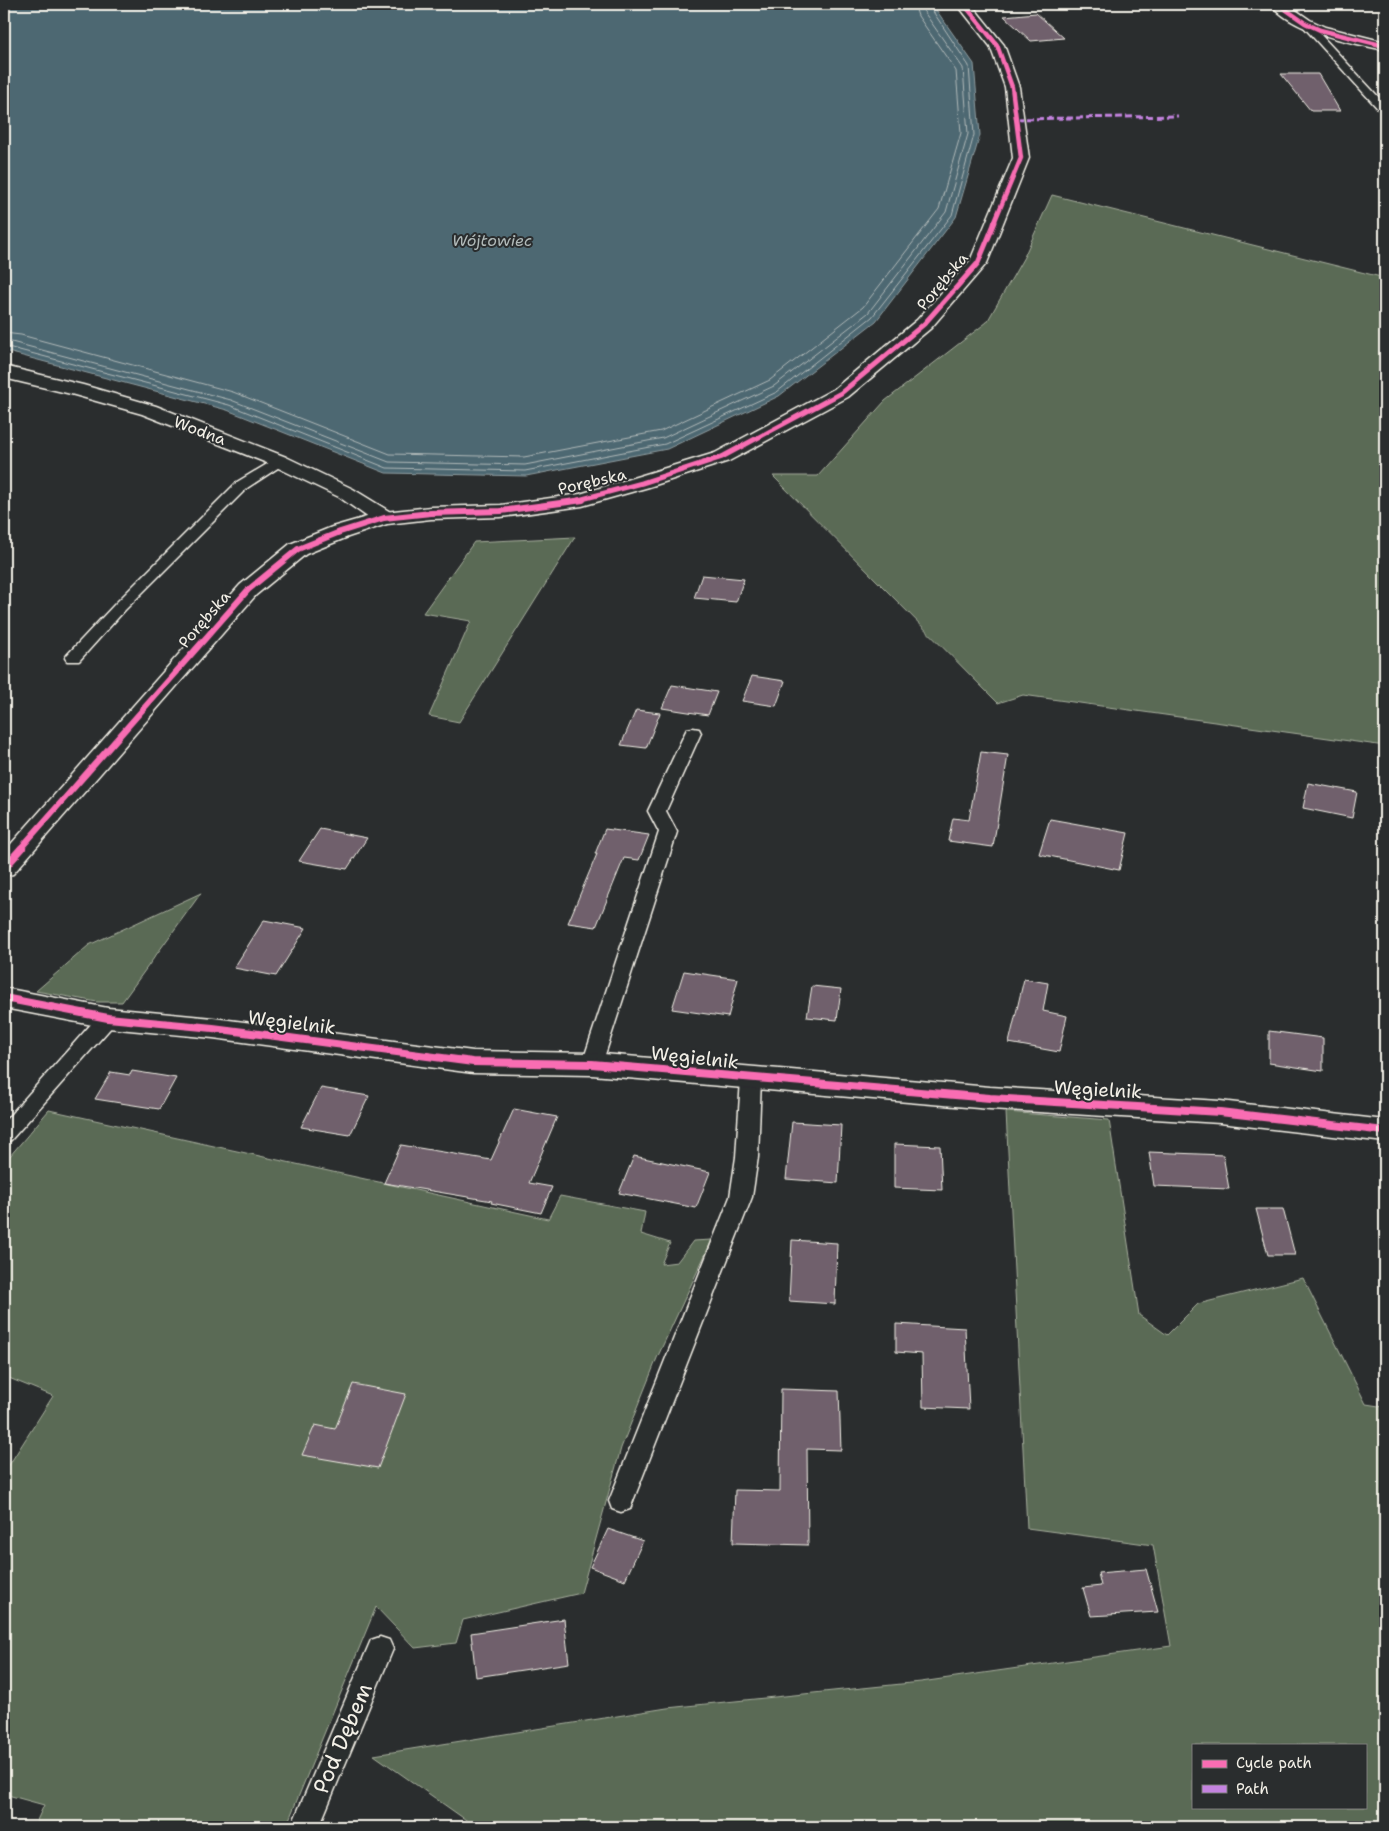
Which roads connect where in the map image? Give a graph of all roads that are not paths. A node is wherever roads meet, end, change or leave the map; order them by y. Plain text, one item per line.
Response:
1 (964, 4) edge
2 (1278, 4) edge
3 (1305, 23) junction
4 (1385, 46) edge
5 (1385, 110) edge
6 (4, 372) edge
7 (279, 461) junction
8 (384, 518) junction
9 (73, 658) dead end
10 (693, 733) dead end
11 (4, 868) edge
12 (4, 998) edge
13 (108, 1018) junction
14 (592, 1064) junction
15 (752, 1079) junction
16 (1385, 1131) edge
17 (4, 1135) edge
18 (621, 1501) dead end
19 (380, 1649) dead end
20 (305, 1827) edge

1 - 8 street, Porębska
2 - 3 street
3 - 4 street
3 - 5 lane
6 - 7 street, Wodna
7 - 8 street, Wodna
7 - 9 lane
8 - 11 street, Porębska
10 - 14 lane
12 - 13 street, Węgielnik
13 - 14 street, Węgielnik
13 - 17 lane
14 - 15 street, Węgielnik
15 - 16 street, Węgielnik
15 - 18 lane
19 - 20 lane, Pod Dębem

